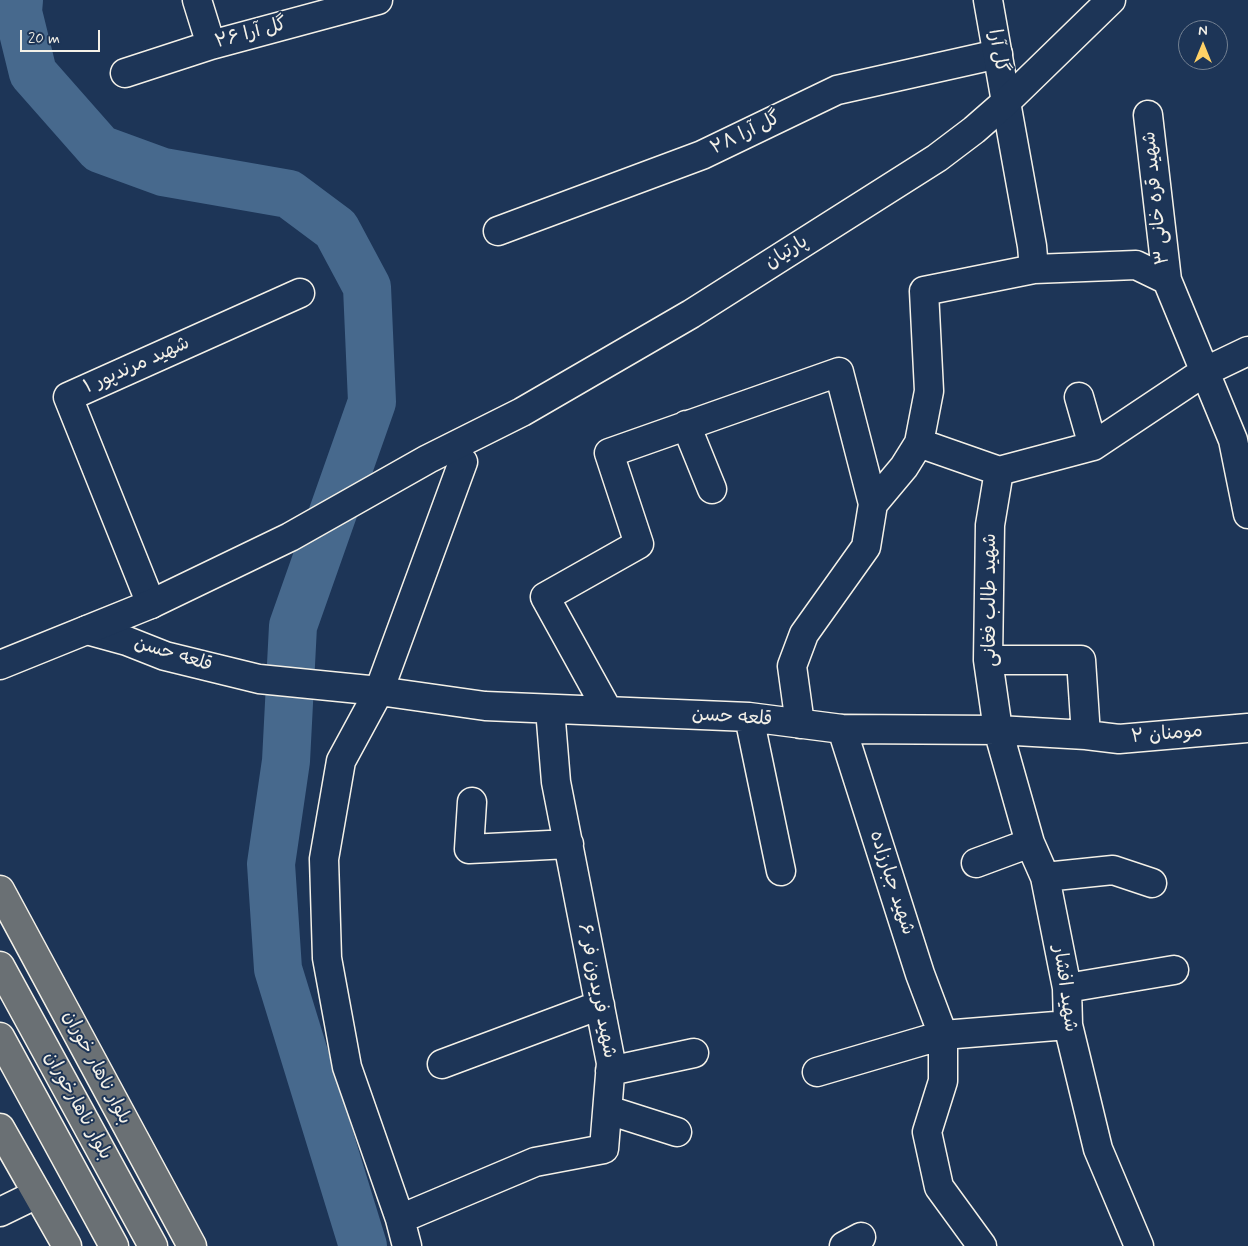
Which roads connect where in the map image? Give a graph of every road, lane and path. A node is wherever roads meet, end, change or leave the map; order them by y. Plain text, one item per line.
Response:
1 (197, 0) edge
2 (378, 0) edge
3 (988, 0) edge
4 (1111, 0) edge
5 (211, 45) junction
6 (998, 54) junction
7 (125, 73) dead end
8 (1006, 102) junction
9 (1148, 115) dead end
10 (498, 231) dead end
11 (1034, 269) junction
12 (1167, 280) junction
13 (300, 293) dead end
14 (1248, 351) edge
15 (1204, 372) junction
16 (1079, 397) dead end
17 (686, 425) junction
18 (1240, 439) edge
19 (919, 443) junction
20 (1093, 446) junction
21 (463, 462) dead end
22 (999, 471) junction
23 (712, 489) dead end
24 (873, 504) junction
25 (1248, 514) edge
26 (151, 604) junction
27 (87, 630) junction
28 (988, 660) junction
29 (0, 665) edge
30 (379, 691) junction
31 (550, 708) junction
32 (608, 711) junction
33 (749, 717) junction
34 (800, 724) junction
35 (1248, 728) edge
36 (842, 729) junction
37 (998, 730) junction
38 (1086, 734) junction
39 (472, 802) dead end
40 (1030, 843) junction
41 (568, 844) junction
42 (976, 863) dead end
43 (781, 871) dead end
44 (1045, 876) junction
45 (1152, 883) dead end
46 (0, 890) edge
47 (0, 966) edge
48 (1174, 970) dead end
49 (1067, 988) junction
50 (600, 1005) junction
51 (1068, 1025) junction
52 (943, 1035) junction
53 (0, 1037) edge
54 (694, 1053) dead end
55 (442, 1064) dead end
56 (610, 1072) junction
57 (818, 1072) dead end
58 (608, 1110) junction
59 (0, 1128) edge
60 (677, 1132) dead end
61 (37, 1194) junction
62 (0, 1212) edge
63 (400, 1219) junction
64 (67, 1246) edge
65 (114, 1246) edge
66 (154, 1246) edge
67 (192, 1246) edge
68 (407, 1246) edge
69 (982, 1246) edge
70 (1138, 1246) edge

1 - 5 street
2 - 5 street, ۲۶ گل آرا
3 - 6 street, گل آرا
4 - 8 street, پارتیان
5 - 7 street, ۲۶ گل آرا
6 - 8 street, گل آرا
6 - 10 street, ۲۸ گل آرا
8 - 11 street, گل آرا
8 - 26 street, پارتیان
9 - 12 street, شهید قره خانی ۳
11 - 12 street
11 - 19 street
12 - 15 street, شهید قره خانی ۳
13 - 26 street, شهید مرندپور ۱
14 - 15 street
15 - 18 street, شهید قره خانی ۳
15 - 20 street
16 - 20 street
17 - 23 street
17 - 24 street
17 - 32 street
18 - 25 street, شهید قره خانی ۳
19 - 22 street
19 - 24 street
20 - 22 street
21 - 30 street
22 - 28 street, شهید طالب فغانی
24 - 34 street
26 - 27 street, پارتیان
27 - 29 street, پارتیان
27 - 30 street, قلعه حسن
28 - 37 street, شهید طالب فغانی
28 - 38 street
30 - 31 street, قلعه حسن
30 - 63 street
31 - 32 street, قلعه حسن
31 - 41 street, شهید فریدون فر ۶
32 - 33 street, قلعه حسن
33 - 34 street, قلعه حسن
33 - 43 street
34 - 36 street, قلعه حسن
35 - 38 street, ۲ مومنان
36 - 37 street, قلعه حسن
36 - 52 street, شهید جبارزاده
37 - 38 street, قلعه حسن
37 - 40 street, شهید افشار
39 - 41 street
40 - 42 street
40 - 44 street, شهید افشار
41 - 50 street, شهید فریدون فر ۶
44 - 45 street
44 - 49 street, شهید افشار
46 - 67 main road, بلوار ناهار خوران
47 - 66 main road, بلوار ناهارخوران
48 - 49 street
49 - 51 street, شهید افشار
50 - 55 street
50 - 56 street, شهید فریدون فر ۶
51 - 52 street
51 - 70 street, شهید افشار
52 - 57 street
52 - 69 street
53 - 65 main road, بلوار ناهارخوران
54 - 56 street
56 - 58 street, شهید فریدون فر ۶
58 - 60 street
58 - 63 street, شهید فریدون فر ۶
59 - 61 main road
61 - 62 street
61 - 64 main road
63 - 68 street

